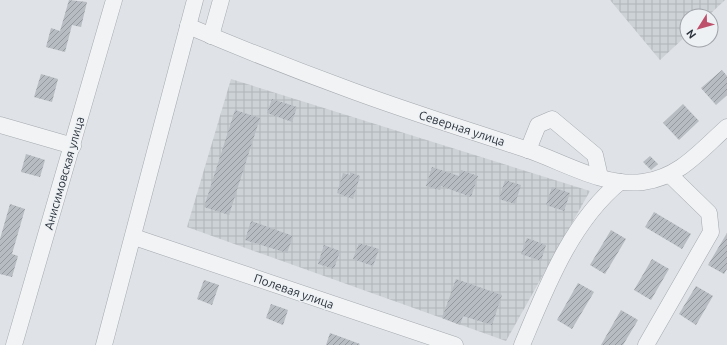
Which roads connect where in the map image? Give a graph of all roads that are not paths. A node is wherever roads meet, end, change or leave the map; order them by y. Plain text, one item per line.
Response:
1 (114, 0) edge
2 (195, 0) edge
3 (221, 0) edge
4 (188, 26) junction
5 (211, 36) junction
6 (0, 125) edge
7 (727, 127) edge
8 (72, 146) junction
9 (528, 150) junction
10 (670, 175) junction
11 (600, 177) junction
12 (620, 182) junction
13 (134, 237) junction
14 (14, 345) edge
15 (104, 345) edge
16 (455, 345) edge
17 (522, 345) edge
18 (646, 345) edge

1 - 8 street, Анисимовская улица
2 - 4 street
3 - 5 street
4 - 5 street, Северная улица
4 - 13 street
5 - 9 street, Северная улица
6 - 8 street
7 - 10 street, Северная улица
8 - 14 street, Анисимовская улица
9 - 11 street, Северная улица
9 - 11 street
10 - 12 street, Северная улица
10 - 18 street
11 - 12 street, Северная улица
12 - 17 street
13 - 15 street
13 - 16 street, Полевая улица

